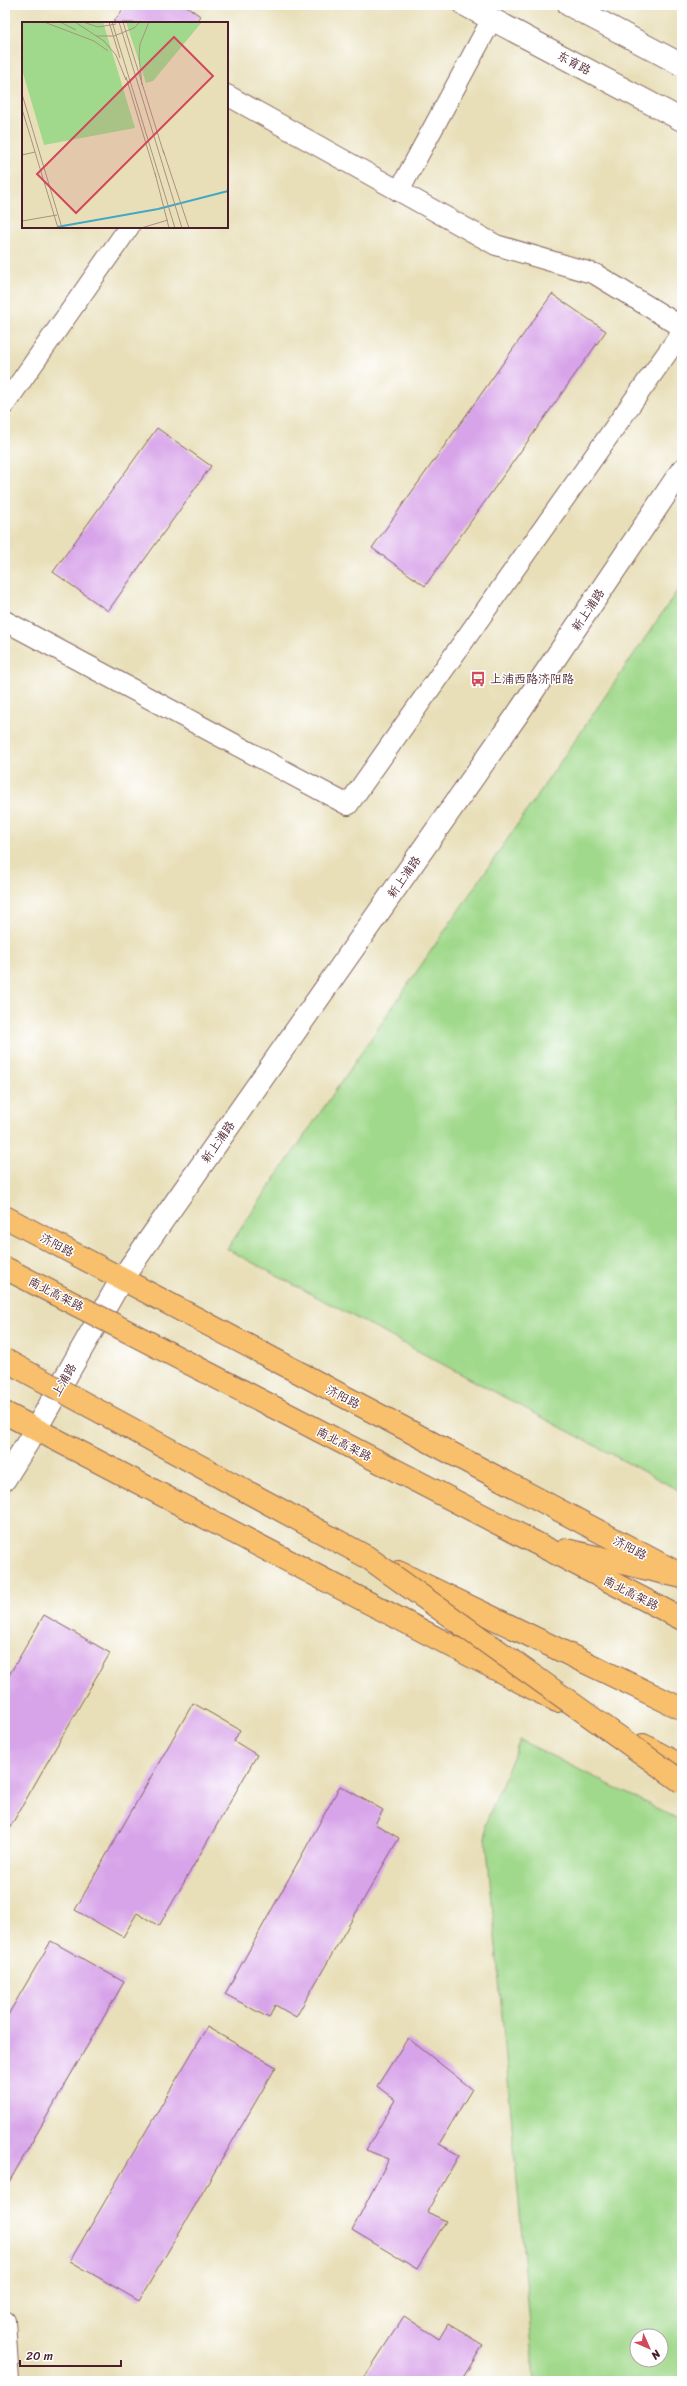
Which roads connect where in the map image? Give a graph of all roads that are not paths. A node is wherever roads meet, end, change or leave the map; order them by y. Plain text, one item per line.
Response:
1 (465, 5) edge
2 (569, 5) edge
3 (492, 19) junction
4 (682, 65) edge
5 (228, 95) edge
6 (682, 120) edge
7 (399, 191) junction
8 (128, 228) edge
9 (682, 327) edge
10 (682, 332) edge
11 (5, 404) edge
12 (682, 470) edge
13 (5, 621) edge
14 (5, 1217) edge
15 (5, 1268) edge
16 (121, 1280) junction
17 (5, 1360) edge
18 (5, 1413) edge
19 (36, 1429) junction
20 (5, 1479) edge
21 (534, 1542) junction
22 (367, 1557) junction
23 (682, 1576) edge
24 (682, 1619) edge
25 (682, 1709) edge
26 (682, 1766) edge
27 (682, 1782) edge
28 (5, 2321) edge
29 (9, 2381) edge

1 - 3 street, 东育路
2 - 4 street
3 - 6 street, 东育路
3 - 7 lane
5 - 7 lane
7 - 9 lane
8 - 11 lane
10 - 13 lane
12 - 16 street, 新上浦路
14 - 16 main road, 济阳路
15 - 21 main road, 南北高架路, bridge
16 - 19 street, 上浦路
16 - 23 main road, 济阳路
17 - 22 main road, bridge
18 - 19 main road
19 - 20 street, 上浦路
19 - 26 main road
21 - 23 main road
21 - 24 main road, 南北高架路
22 - 25 main road, bridge
22 - 27 main road, bridge
28 - 29 lane

